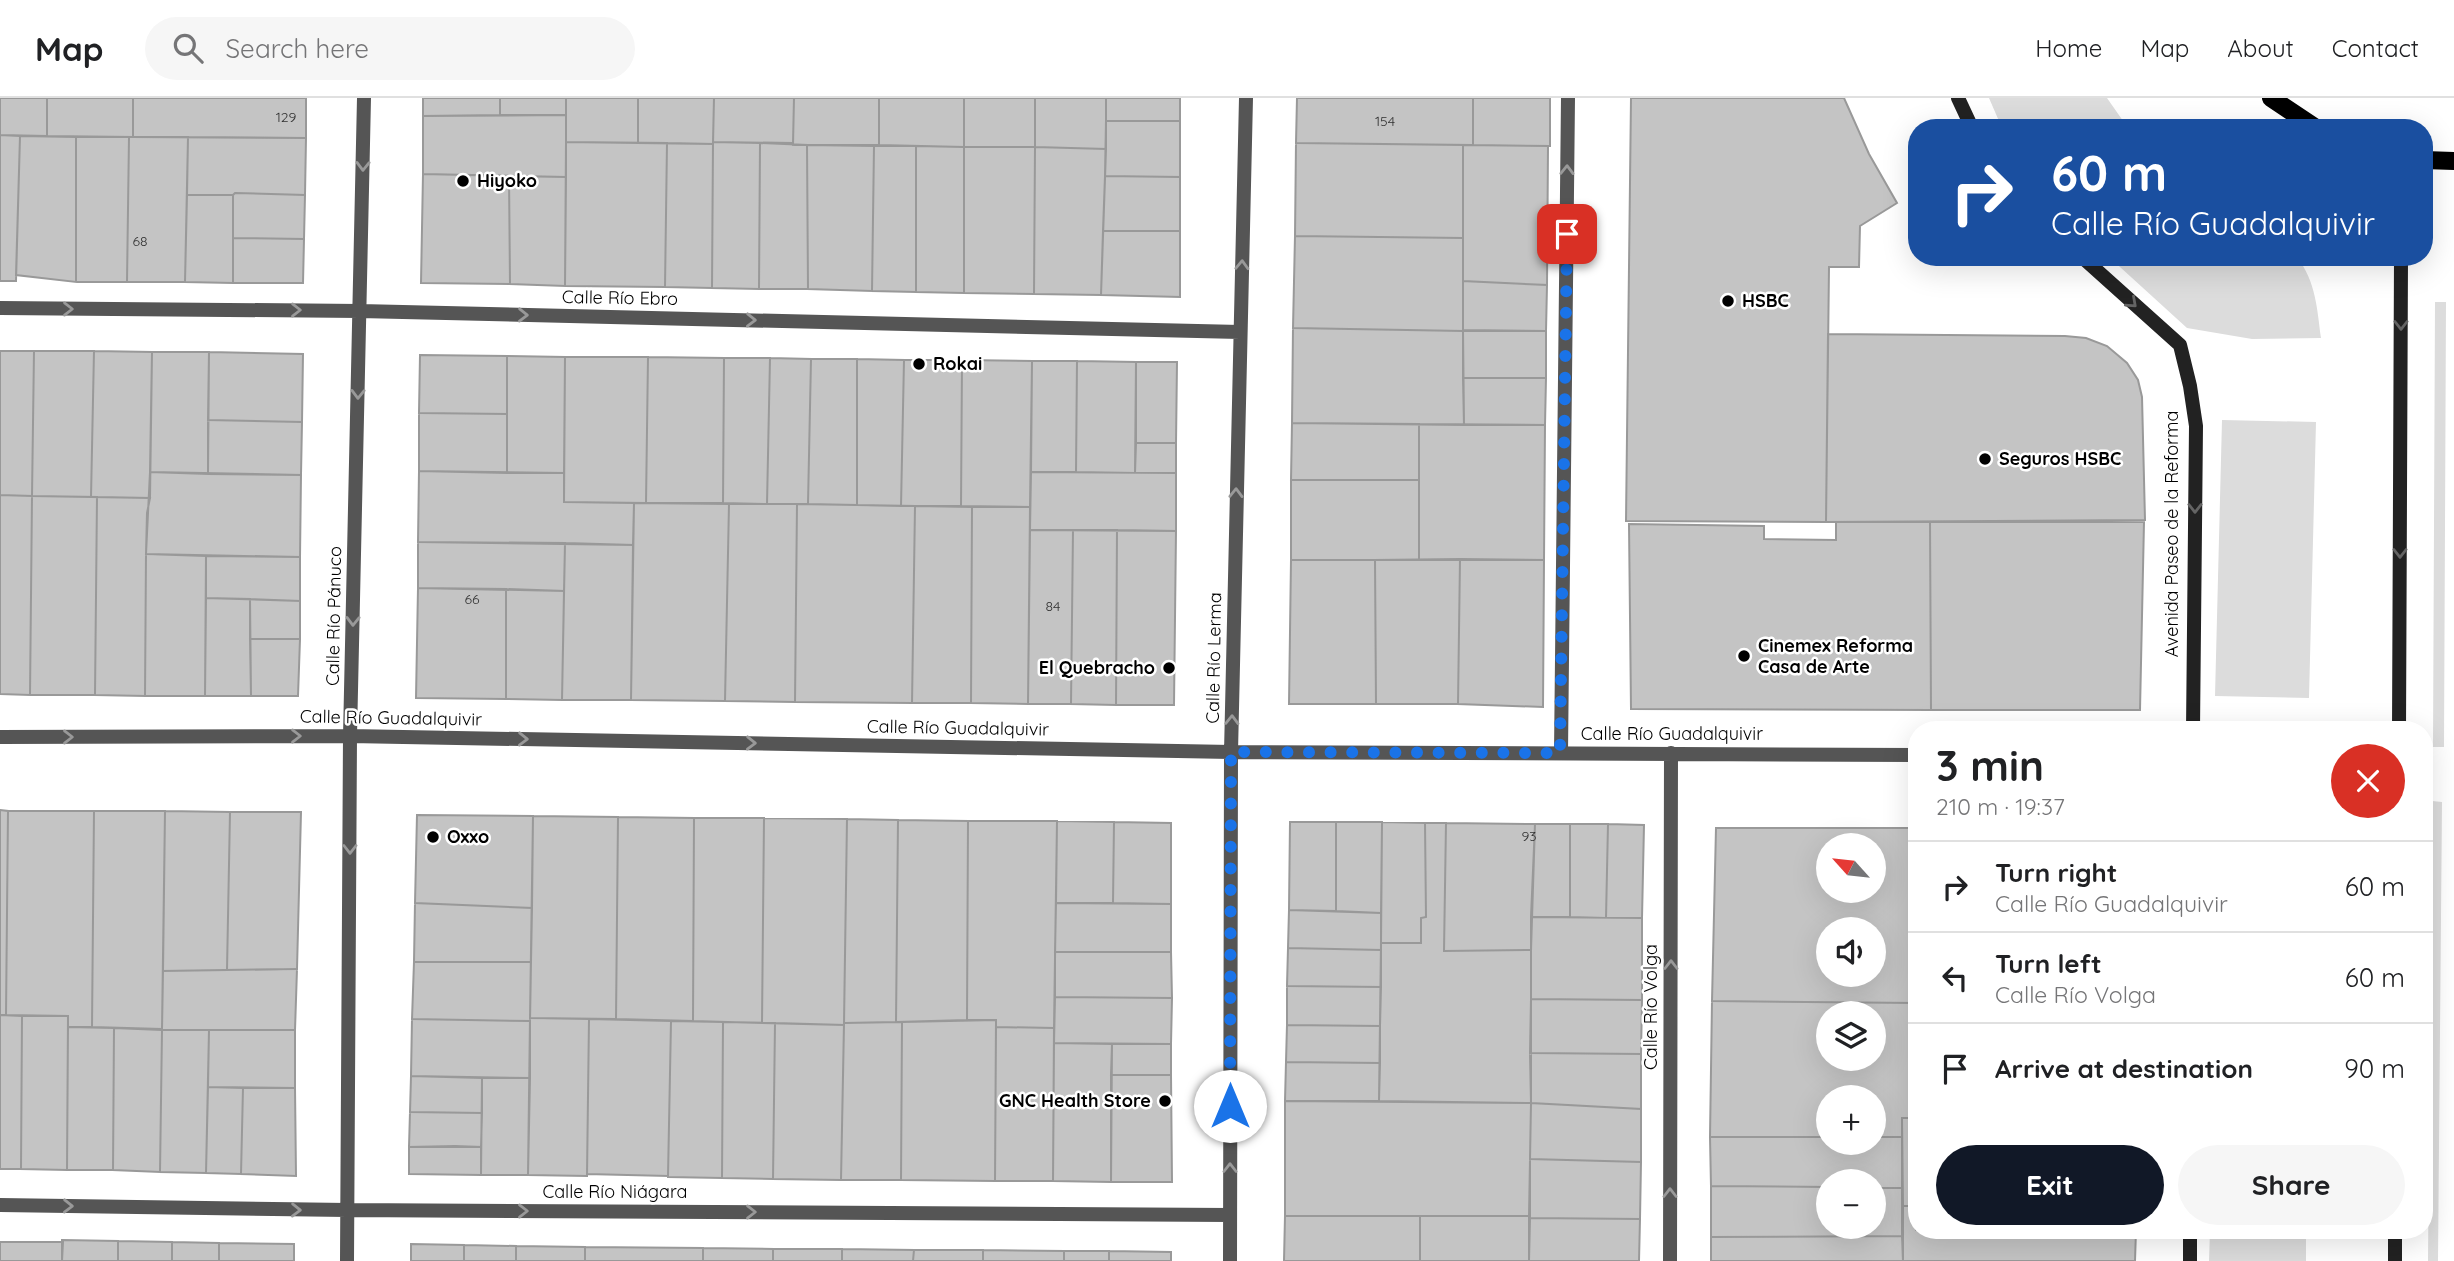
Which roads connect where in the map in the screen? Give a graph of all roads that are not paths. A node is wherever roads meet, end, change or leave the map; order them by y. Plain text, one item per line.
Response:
1 (364, 98) edge
2 (1246, 98) edge
3 (1568, 98) edge
4 (1958, 98) edge
5 (2271, 98) edge
6 (1968, 119) edge
7 (2302, 119) edge
8 (2433, 160) edge
9 (2454, 161) edge
10 (2092, 266) edge
11 (2401, 266) edge
12 (0, 309) edge
13 (360, 311) junction
14 (1240, 332) junction
15 (2193, 721) edge
16 (2399, 721) edge
17 (350, 736) junction
18 (0, 737) edge
19 (1231, 752) junction
20 (1560, 753) junction
21 (1671, 754) junction
22 (1908, 755) edge
23 (0, 1205) edge
24 (347, 1210) junction
25 (1230, 1215) junction
26 (2190, 1239) edge
27 (2395, 1239) edge
28 (347, 1261) edge
29 (1230, 1261) edge
30 (1670, 1261) edge
31 (2190, 1261) edge
32 (2395, 1261) edge

1 -> 13 street, Calle Río Pánuco
14 -> 2 street, Calle Río Lerma
20 -> 3 street
4 - 6 street
5 - 7 main road
8 - 9 main road
10 -> 15 street, Avenida Paseo de la Reforma
11 -> 16 street
12 -> 13 street, Calle Río Ebro
13 -> 14 street, Calle Río Ebro
13 -> 17 street, Calle Río Pánuco
19 -> 14 street, Calle Río Lerma
18 -> 17 street, Calle Río Guadalquivir
17 -> 19 street, Calle Río Guadalquivir
17 -> 24 street, Calle Río Pánuco
19 - 20 street, Calle Río Guadalquivir
25 -> 19 street, Calle Río Lerma
20 - 21 street, Calle Río Guadalquivir
21 - 22 street, Calle Río Guadalquivir
30 -> 21 street, Calle Río Volga
23 -> 24 street, Calle Río Niágara
24 -> 25 street, Calle Río Niágara
24 - 28 street, Calle Río Pánuco
25 - 29 street, Calle Río Lerma
26 - 31 street
27 - 32 street

